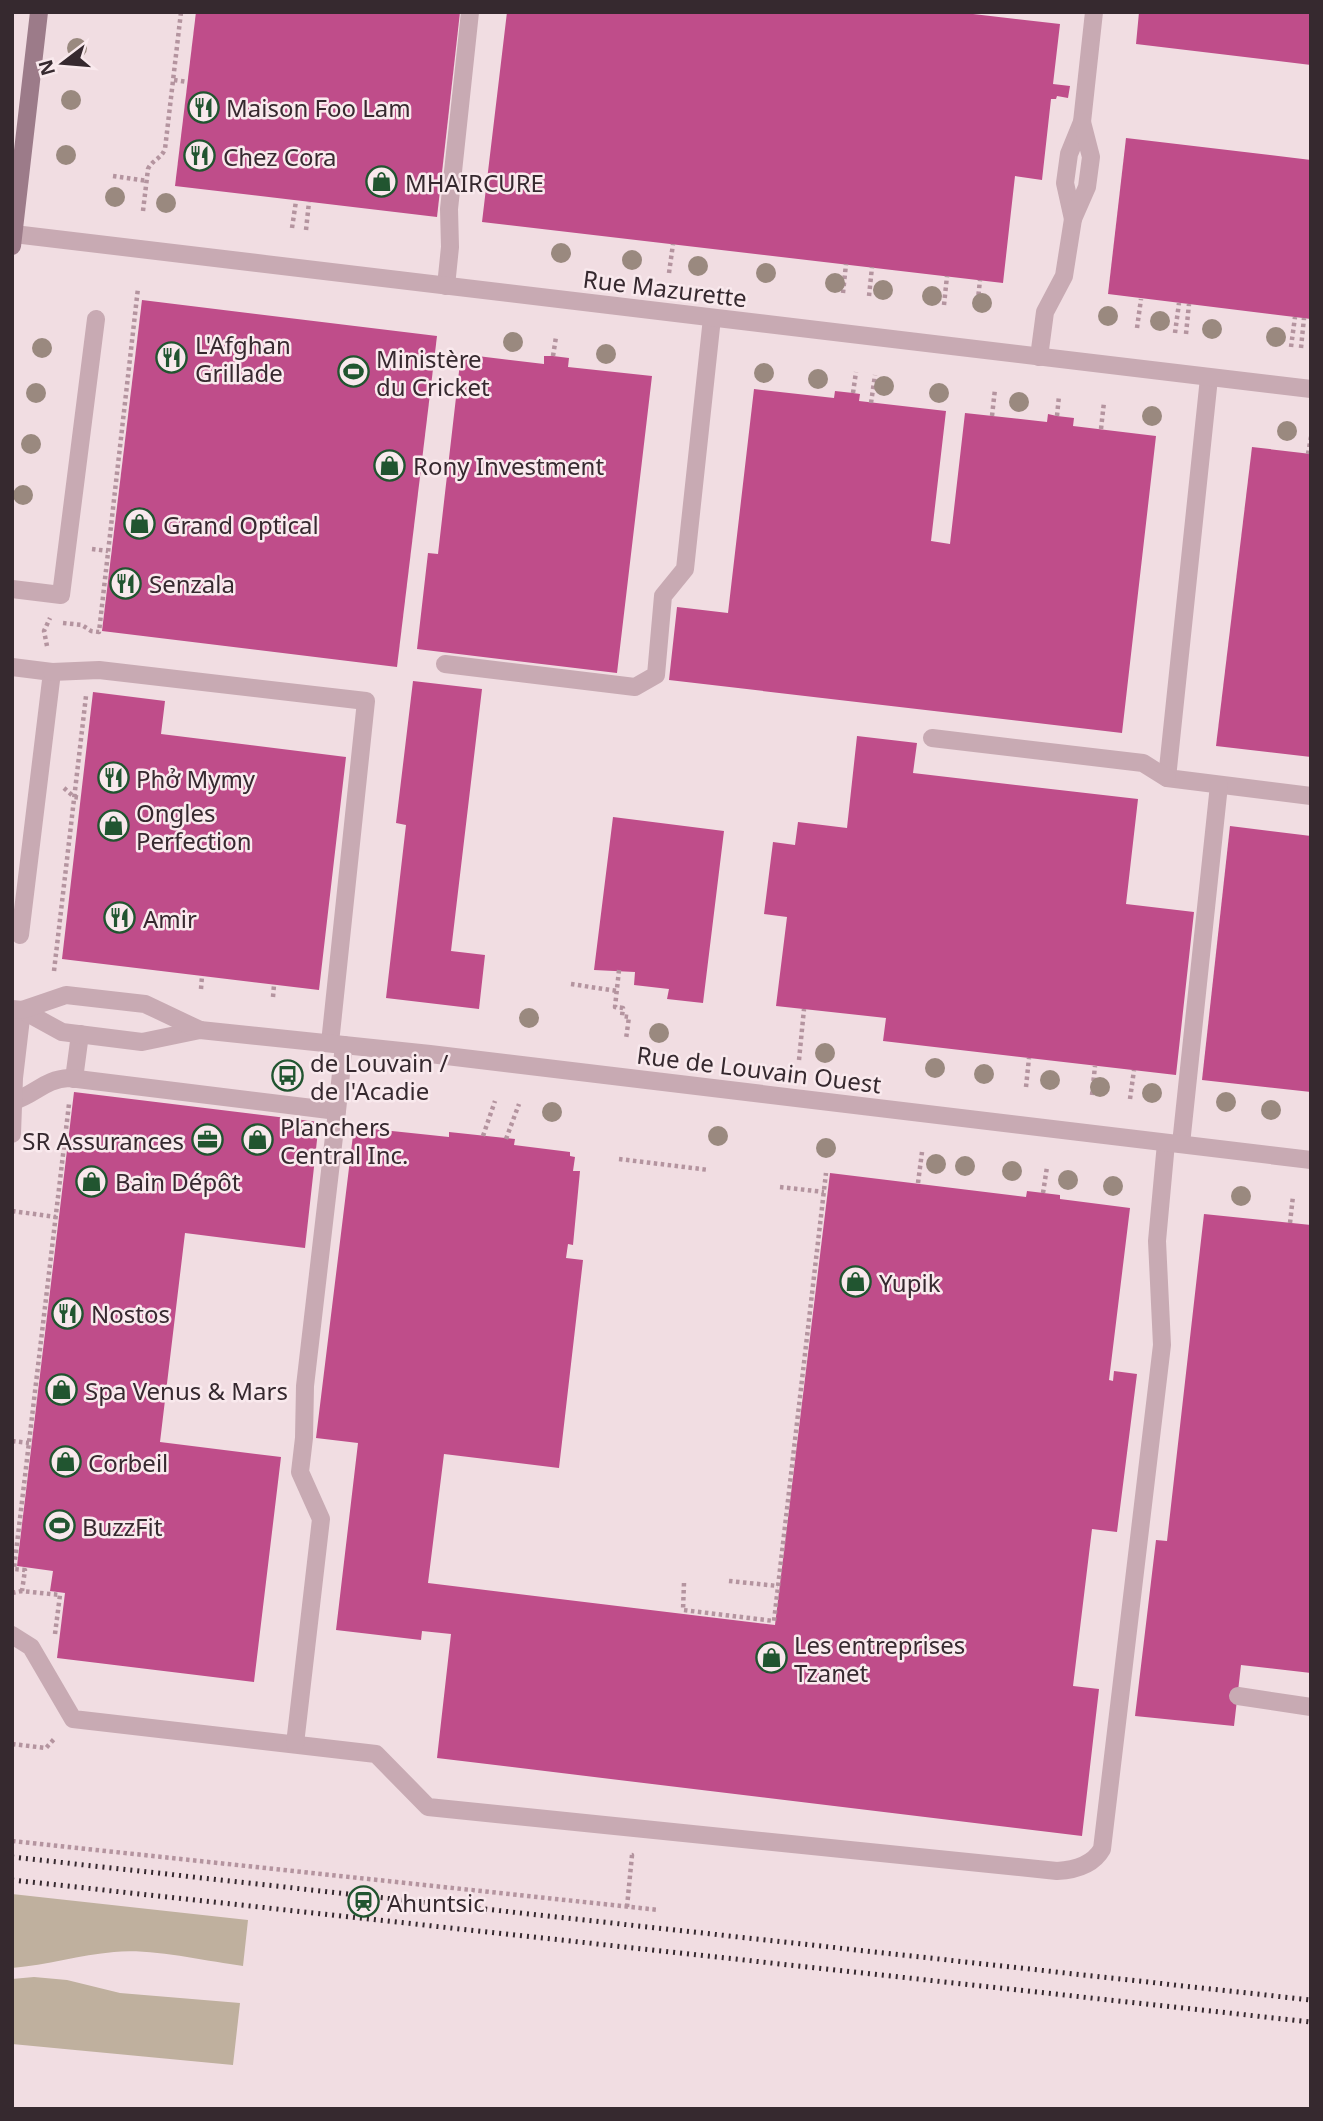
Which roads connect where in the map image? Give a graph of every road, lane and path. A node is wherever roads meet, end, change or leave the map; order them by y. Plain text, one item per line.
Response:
1 (39, 12) edge
2 (181, 12) edge
3 (470, 12) edge
4 (1094, 12) edge
5 (174, 80) junction
6 (187, 82) dead end
7 (113, 176) dead end
8 (147, 181) junction
9 (296, 201) dead end
10 (309, 202) dead end
11 (144, 211) dead end
12 (292, 228) dead end
13 (306, 230) dead end
14 (13, 240) edge
15 (673, 244) dead end
16 (846, 264) dead end
17 (872, 267) dead end
18 (669, 273) dead end
19 (947, 276) dead end
20 (980, 280) dead end
21 (446, 286) junction
22 (138, 288) dead end
23 (843, 293) dead end
24 (869, 296) dead end
25 (1141, 299) dead end
26 (1179, 303) dead end
27 (1189, 304) dead end
28 (944, 305) dead end
29 (977, 309) dead end
30 (1295, 317) dead end
31 (712, 318) junction
32 (1304, 318) dead end
33 (96, 319) dead end
34 (1137, 328) dead end
35 (1175, 333) dead end
36 (1186, 334) dead end
37 (556, 337) dead end
38 (1291, 347) dead end
39 (1301, 348) dead end
40 (553, 356) dead end
41 (1039, 357) junction
42 (856, 372) dead end
43 (874, 374) dead end
44 (1209, 378) junction
45 (995, 389) dead end
46 (1311, 389) edge
47 (853, 393) dead end
48 (1059, 396) dead end
49 (871, 402) dead end
50 (1104, 402) dead end
51 (1057, 415) dead end
52 (992, 416) dead end
53 (1101, 429) dead end
54 (1311, 437) edge
55 (1308, 454) dead end
56 (12, 589) edge
57 (61, 595) junction
58 (48, 621) junction
59 (444, 664) dead end
60 (12, 667) edge
61 (52, 672) junction
62 (87, 692) dead end
63 (932, 738) dead end
64 (1167, 778) junction
65 (1219, 785) junction
66 (1311, 796) edge
67 (20, 935) dead end
68 (620, 970) dead end
69 (54, 971) dead end
70 (202, 976) dead end
71 (571, 984) dead end
72 (274, 985) dead end
73 (201, 989) dead end
74 (617, 991) junction
75 (273, 997) dead end
76 (804, 1009) dead end
77 (17, 1010) edge
78 (200, 1030) junction
79 (80, 1034) junction
80 (626, 1039) dead end
81 (337, 1044) junction
82 (1029, 1058) dead end
83 (799, 1060) dead end
84 (1095, 1066) dead end
85 (1134, 1070) dead end
86 (74, 1079) junction
87 (1026, 1087) dead end
88 (1092, 1095) dead end
89 (1130, 1099) dead end
90 (14, 1101) junction
91 (495, 1101) dead end
92 (69, 1102) dead end
93 (519, 1104) dead end
94 (337, 1111) junction
95 (12, 1134) edge
96 (483, 1136) dead end
97 (506, 1139) dead end
98 (1173, 1143) junction
99 (922, 1152) dead end
100 (620, 1159) dead end
101 (1311, 1160) edge
102 (1047, 1167) dead end
103 (709, 1170) dead end
104 (826, 1173) dead end
105 (918, 1183) dead end
106 (780, 1187) dead end
107 (824, 1192) junction
108 (1043, 1193) dead end
109 (1293, 1196) dead end
110 (12, 1211) edge
111 (56, 1217) junction
112 (1290, 1223) dead end
113 (12, 1441) edge
114 (29, 1443) junction
115 (13, 1569) edge
116 (729, 1581) dead end
117 (684, 1583) dead end
118 (778, 1586) junction
119 (22, 1591) junction
120 (12, 1593) edge
121 (12, 1635) edge
122 (54, 1644) dead end
123 (1238, 1696) dead end
124 (1311, 1707) edge
125 (12, 1744) edge
126 (295, 1744) junction
127 (46, 1748) dead end
128 (12, 1841) edge
129 (631, 1863) dead end
130 (627, 1907) junction
131 (659, 1910) dead end

1 - 14 main road
2 - 5 path
3 - 21 street
4 - 41 street
5 - 6 path
5 - 8 path
7 - 8 path
8 - 11 path
9 - 12 path
10 - 13 path
14 - 21 street, Rue Mazurette
15 - 18 path
16 - 23 path
17 - 24 path
19 - 28 path
20 - 29 path
21 - 31 street, Rue Mazurette
22 - 58 path
25 - 34 path
26 - 35 path
27 - 36 path
30 - 38 path
31 - 41 street, Rue Mazurette
31 - 59 street
32 - 39 path
33 - 57 street
37 - 40 path
41 - 44 street, Rue Mazurette
42 - 47 path
43 - 49 path
44 - 46 street, Rue Mazurette
44 - 64 street
45 - 52 path
48 - 51 path
50 - 53 path
54 - 55 path
56 - 57 street
57 - 58 path
58 - 61 path
60 - 61 street
61 - 67 street
61 - 81 street
62 - 69 path
63 - 64 street
64 - 65 street
65 - 66 street
65 - 98 street
68 - 74 path
70 - 73 path
71 - 74 path
72 - 75 path
74 - 80 path
76 - 83 path
77 - 78 street, Rue de Louvain Ouest
77 - 79 street, Rue de Louvain Ouest
77 - 90 street
78 - 79 street, Rue de Louvain Ouest
78 - 81 street, Rue de Louvain Ouest
79 - 86 street
81 - 94 street
81 - 98 street, Rue de Louvain Ouest
82 - 87 path
84 - 88 path
85 - 89 path
86 - 90 street
86 - 94 street
90 - 95 street
91 - 96 path
92 - 111 path
93 - 97 path
94 - 126 street
98 - 101 street, Rue de Louvain Ouest
98 - 126 street
99 - 105 path
100 - 103 path
102 - 108 path
104 - 107 path
106 - 107 path
107 - 118 path
109 - 112 path
110 - 111 path
111 - 114 path
113 - 114 path
114 - 115 path
115 - 119 path
116 - 118 path
117 - 118 path
119 - 120 path
119 - 122 path
121 - 126 street
123 - 124 street
125 - 127 path
128 - 130 path
129 - 130 path
130 - 131 path

